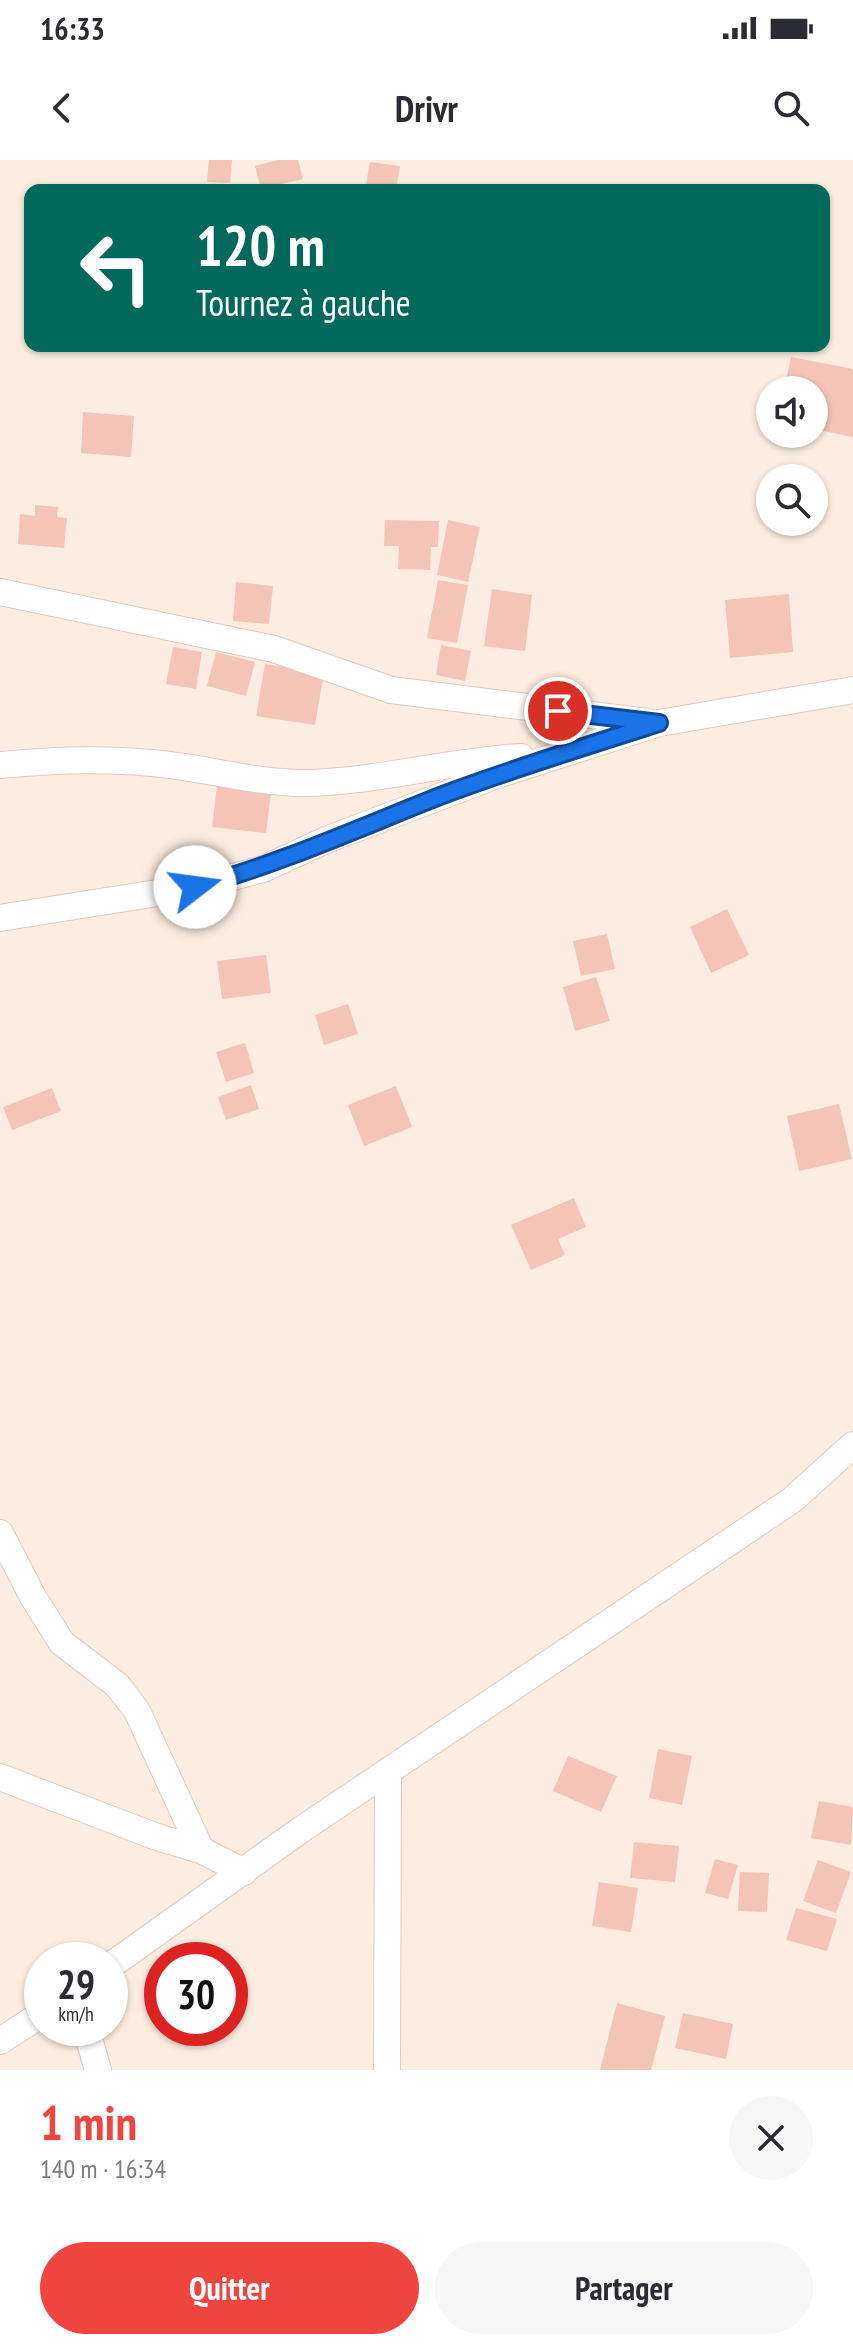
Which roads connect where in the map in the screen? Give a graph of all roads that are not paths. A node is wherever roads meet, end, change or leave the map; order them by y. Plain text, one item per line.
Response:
1 (0, 592) edge
2 (853, 690) edge
3 (659, 723) junction
4 (557, 755) junction
5 (0, 765) edge
6 (0, 918) edge
7 (853, 1445) edge
8 (0, 1533) edge
9 (388, 1772) junction
10 (0, 1777) edge
11 (201, 1850) junction
12 (244, 1872) junction
13 (128, 1953) edge
14 (24, 2026) edge
15 (0, 2041) edge
16 (91, 2046) edge
17 (98, 2070) edge
18 (387, 2070) edge

1 - 3 street
2 - 3 street
3 - 4 street
4 - 5 street
4 - 6 street
7 - 9 street
8 - 11 street
9 - 12 street
9 - 18 street
10 - 11 street
11 - 12 street
12 - 13 street
14 - 15 street
16 - 17 street

